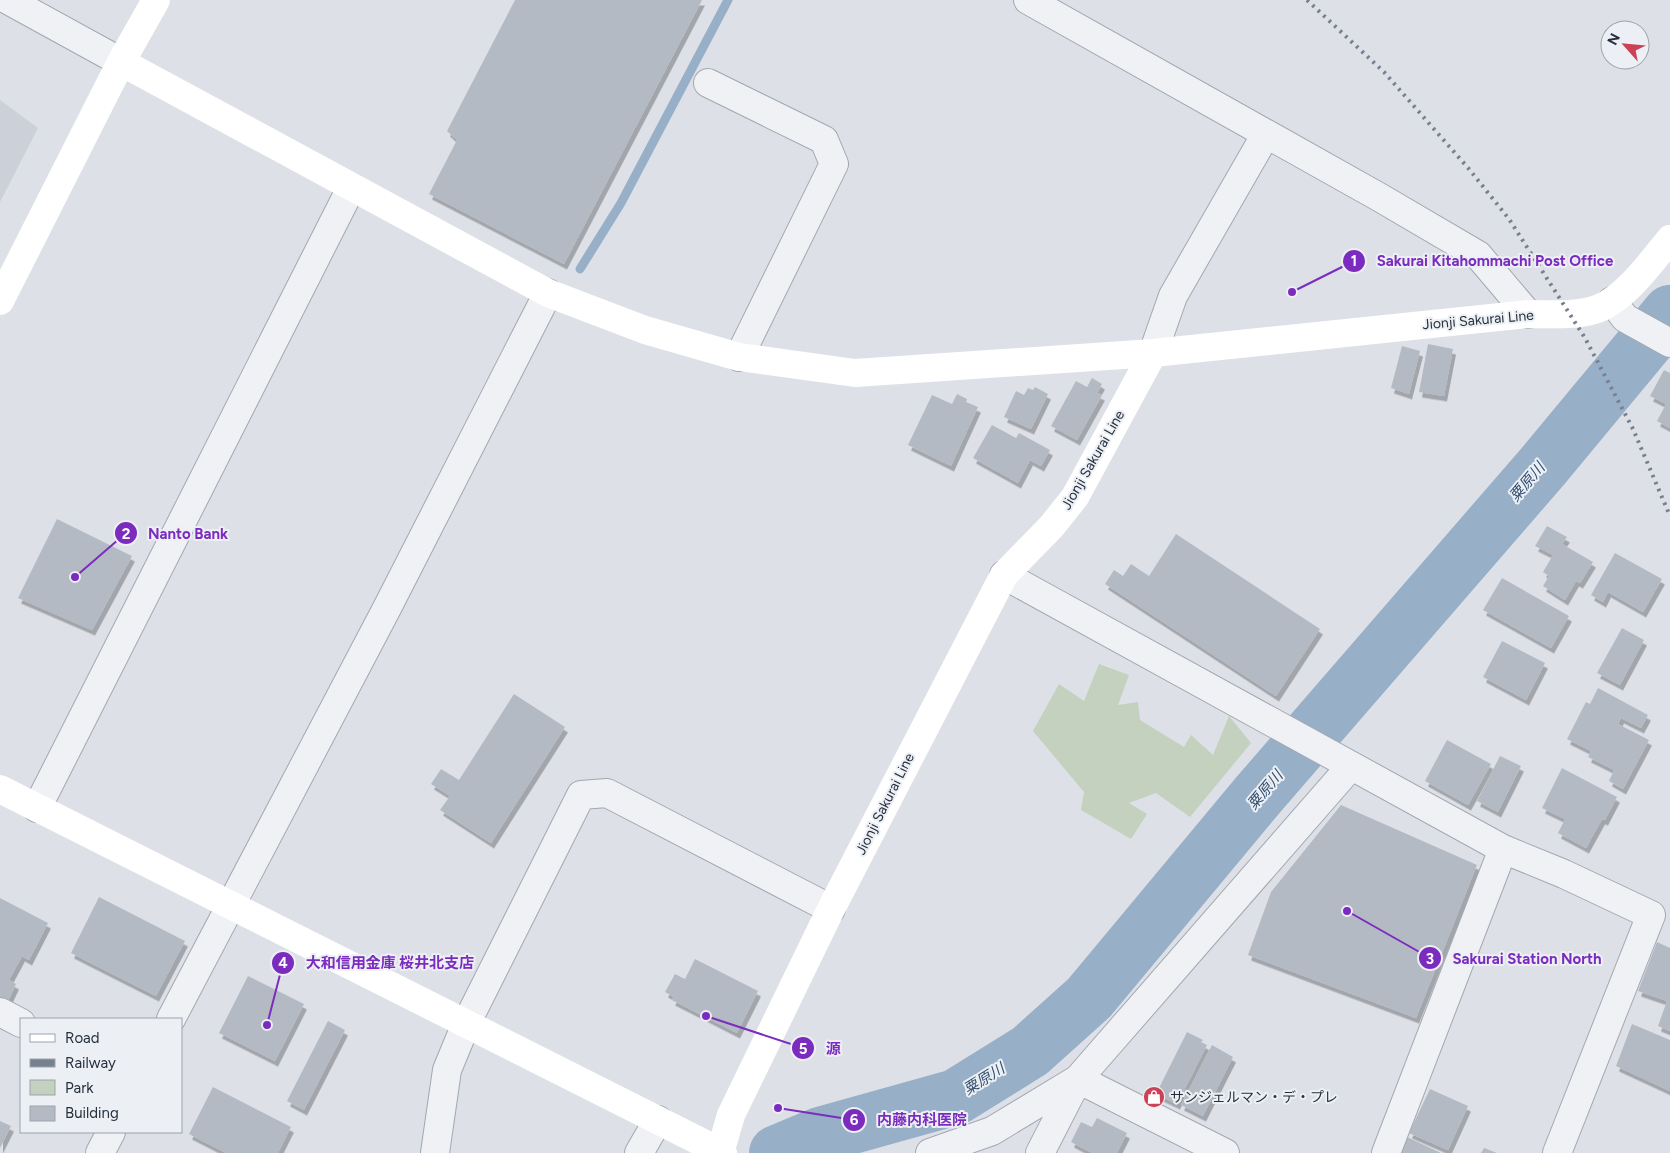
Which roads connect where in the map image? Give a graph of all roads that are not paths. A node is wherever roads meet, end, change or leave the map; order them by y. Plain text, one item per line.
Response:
1 (8, 0) edge
2 (156, 0) edge
3 (1028, 0) edge
4 (121, 62) junction
5 (708, 83) dead end
6 (1266, 134) junction
7 (351, 188) junction
8 (1670, 239) edge
9 (548, 293) junction
10 (0, 301) edge
11 (1619, 310) junction
12 (1528, 314) junction
13 (1670, 343) edge
14 (1153, 353) junction
15 (739, 357) junction
16 (1004, 575) junction
17 (1342, 760) junction
18 (0, 789) edge
19 (37, 808) junction
20 (1503, 849) junction
21 (232, 906) junction
22 (831, 909) junction
23 (0, 1012) edge
24 (172, 1018) edge
25 (20, 1022) edge
26 (466, 1024) junction
27 (1078, 1079) junction
28 (669, 1125) junction
29 (110, 1133) edge
30 (721, 1152) edge
31 (100, 1153) edge
32 (435, 1153) edge
33 (640, 1153) edge
34 (930, 1153) edge
35 (1040, 1153) edge
36 (1225, 1153) edge
37 (1386, 1153) edge
38 (1557, 1153) edge

1 - 4 street
2 - 4 street
3 - 6 street
4 - 7 street
4 - 10 street
5 - 15 street
6 - 12 street
6 - 14 street
7 - 9 street
7 - 19 street
8 - 11 street, Jionji Sakurai Line
9 - 15 street
9 - 21 street
11 - 12 street, Jionji Sakurai Line
11 - 13 street
12 - 14 street, Jionji Sakurai Line
14 - 15 street
14 - 16 street, Jionji Sakurai Line
16 - 17 street
16 - 22 street, Jionji Sakurai Line
17 - 20 street
17 - 27 street
18 - 19 street
19 - 21 street
20 - 37 street
20 - 38 street
21 - 24 street
21 - 26 street
22 - 26 street
22 - 30 street, Jionji Sakurai Line
23 - 25 street
26 - 28 street
26 - 32 street
27 - 34 street
27 - 35 street
27 - 36 street
28 - 30 street
28 - 33 street
29 - 31 street

